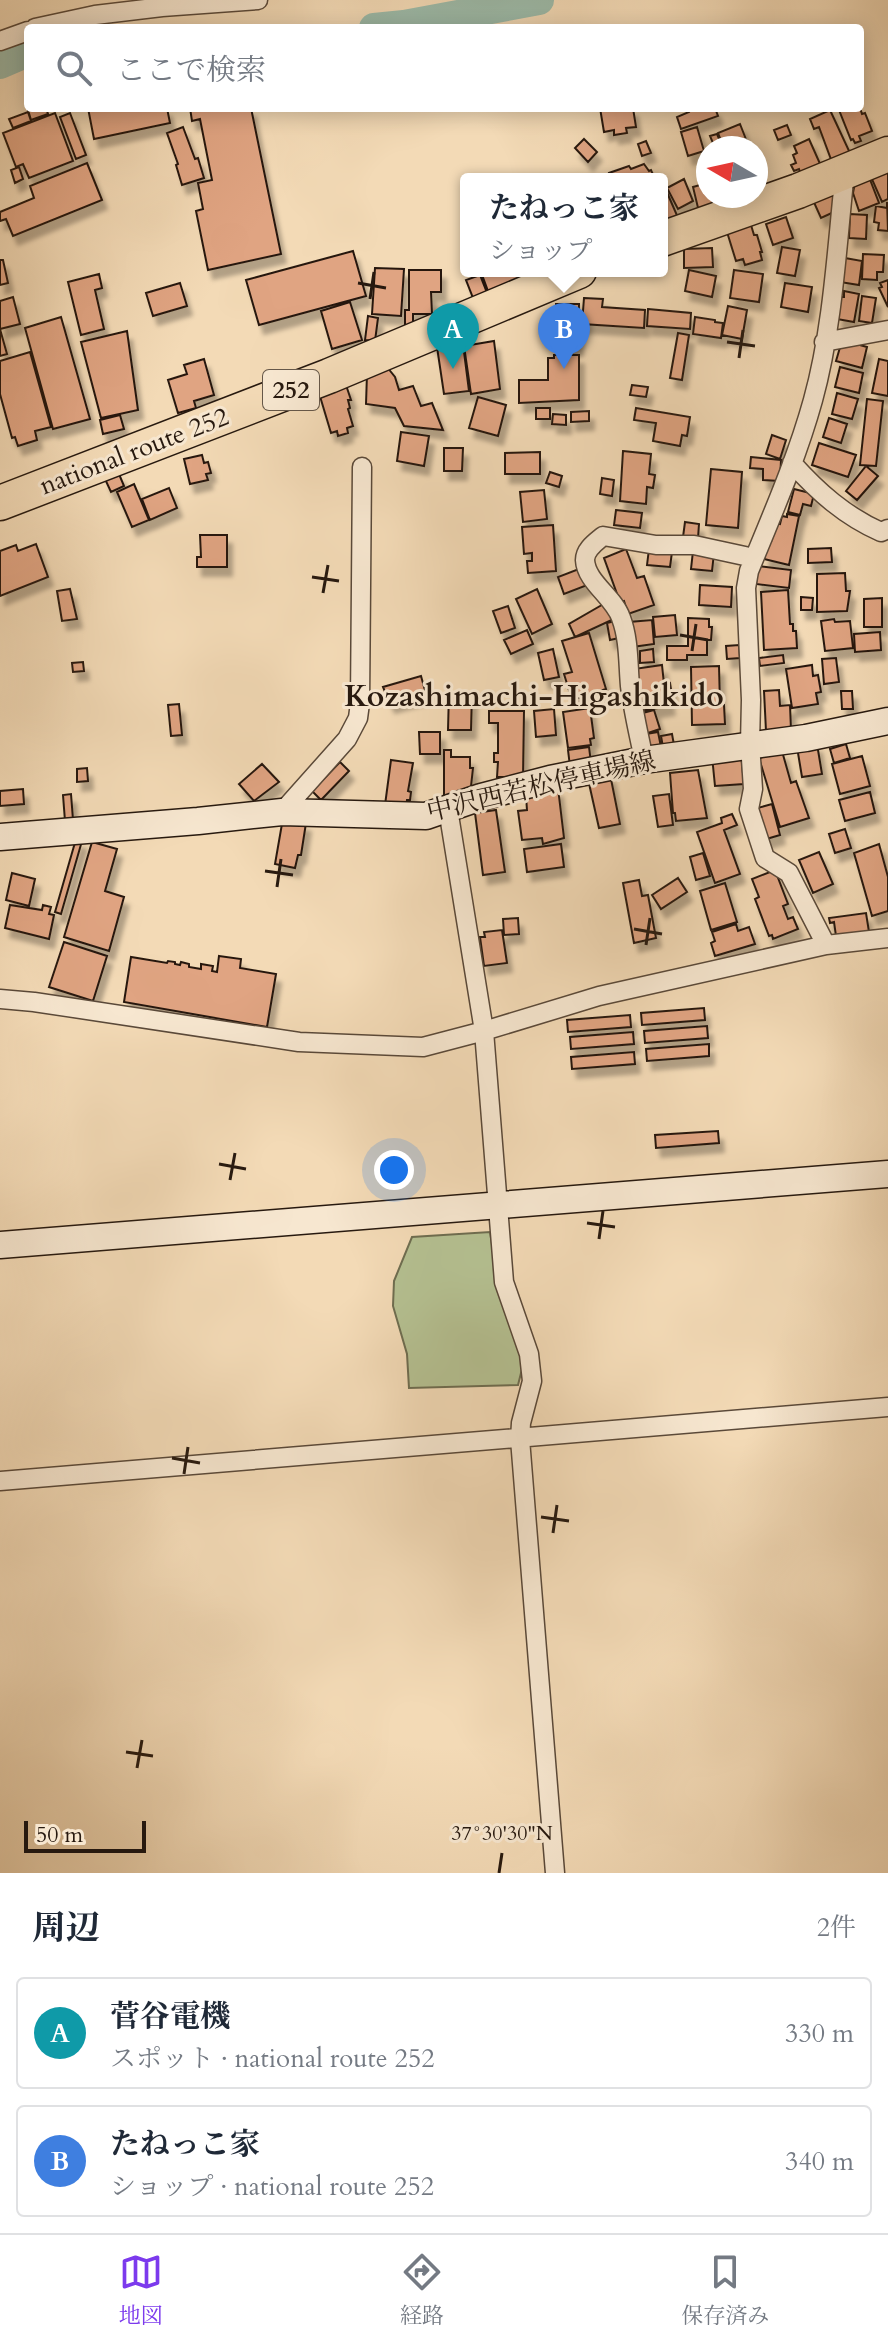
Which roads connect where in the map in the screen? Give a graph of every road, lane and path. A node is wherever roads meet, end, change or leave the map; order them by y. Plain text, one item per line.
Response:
1 (258, 0) edge
2 (53, 24) edge
3 (24, 32) edge
4 (0, 41) edge
5 (888, 154) edge
6 (845, 171) junction
7 (668, 237) edge
8 (565, 277) edge
9 (888, 330) edge
10 (824, 342) junction
11 (792, 463) junction
12 (362, 467) dead end
13 (0, 503) edge
14 (888, 529) edge
15 (754, 558) junction
16 (888, 721) edge
17 (750, 744) junction
18 (644, 760) junction
19 (448, 809) junction
20 (282, 812) junction
21 (0, 837) edge
22 (888, 938) edge
23 (826, 945) junction
24 (0, 999) edge
25 (484, 1031) junction
26 (888, 1174) edge
27 (499, 1205) junction
28 (0, 1245) edge
29 (888, 1407) edge
30 (520, 1439) junction
31 (0, 1481) edge
32 (555, 1873) edge

1 - 2 street
3 - 4 street
5 - 6 highway
6 - 7 highway
6 - 10 street
8 - 13 highway, national route 252 / 252
9 - 10 street
10 - 11 street
11 - 14 street
11 - 15 street
12 - 20 street
15 - 17 street
15 - 18 street
16 - 17 main road, 中沢西若松停車場線
17 - 18 main road, 中沢西若松停車場線
17 - 23 street
18 - 19 main road, 中沢西若松停車場線
19 - 20 main road, 中沢西若松停車場線
19 - 25 street
20 - 21 main road, 中沢西若松停車場線
22 - 23 street
23 - 25 street
24 - 25 street
25 - 27 street
26 - 27 main road
27 - 28 main road
27 - 30 street
29 - 30 street
30 - 31 street
30 - 32 street

